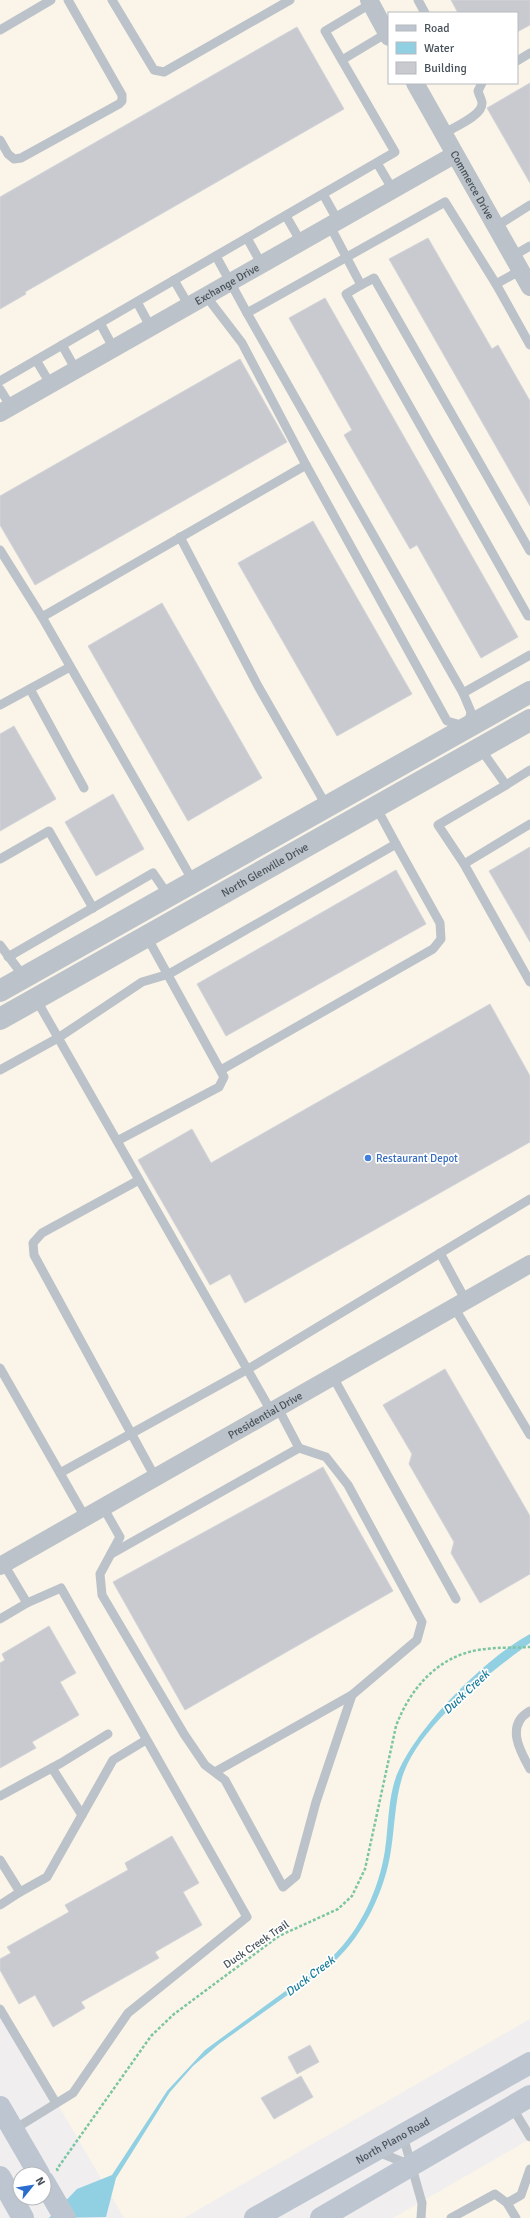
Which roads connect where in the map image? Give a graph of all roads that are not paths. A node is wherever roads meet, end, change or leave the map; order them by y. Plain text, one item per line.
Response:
1 (51, 0) edge
2 (68, 0) edge
3 (112, 0) edge
4 (290, 0) edge
5 (418, 0) edge
6 (372, 1) edge
7 (424, 12) edge
8 (0, 30) edge
9 (388, 35) edge
10 (530, 53) edge
11 (342, 60) junction
12 (518, 60) edge
13 (416, 84) edge
14 (482, 84) edge
15 (443, 134) junction
16 (0, 140) edge
17 (454, 155) junction
18 (377, 163) junction
19 (393, 190) junction
20 (323, 194) junction
21 (530, 205) edge
22 (286, 216) junction
23 (334, 224) junction
24 (496, 227) junction
25 (247, 238) junction
26 (301, 242) junction
27 (530, 246) edge
28 (216, 256) junction
29 (346, 258) junction
30 (517, 263) junction
31 (262, 265) junction
32 (174, 280) junction
33 (230, 283) junction
34 (496, 284) junction
35 (361, 285) junction
36 (530, 287) edge
37 (206, 296) junction
38 (137, 302) junction
39 (189, 306) junction
40 (247, 314) junction
41 (100, 323) junction
42 (151, 328) junction
43 (62, 345) junction
44 (530, 345) edge
45 (114, 349) junction
46 (36, 360) junction
47 (76, 370) junction
48 (0, 381) edge
49 (51, 385) junction
50 (0, 389) edge
51 (6, 410) edge
52 (306, 465) junction
53 (180, 537) junction
54 (0, 550) edge
55 (530, 551) edge
56 (530, 616) edge
57 (42, 617) junction
58 (530, 655) edge
59 (70, 667) junction
60 (30, 689) junction
61 (530, 692) edge
62 (463, 693) junction
63 (0, 705) edge
64 (530, 720) edge
65 (468, 727) junction
66 (480, 748) junction
67 (530, 770) edge
68 (506, 785) junction
69 (84, 788) dead end
70 (326, 805) junction
71 (376, 807) junction
72 (530, 824) edge
73 (396, 844) junction
74 (0, 859) edge
75 (464, 864) junction
76 (193, 880) junction
77 (168, 895) junction
78 (207, 903) junction
79 (93, 908) junction
80 (147, 937) junction
81 (0, 945) edge
82 (8, 957) junction
83 (169, 974) junction
84 (24, 977) junction
85 (530, 982) edge
86 (0, 991) edge
87 (36, 999) junction
88 (2, 1015) edge
89 (58, 1038) junction
90 (0, 1070) edge
91 (221, 1070) junction
92 (117, 1141) junction
93 (139, 1180) junction
94 (530, 1199) edge
95 (440, 1253) junction
96 (530, 1264) edge
97 (460, 1304) junction
98 (0, 1368) edge
99 (248, 1369) junction
100 (333, 1377) junction
101 (275, 1409) junction
102 (130, 1434) junction
103 (530, 1436) edge
104 (299, 1448) junction
105 (60, 1473) junction
106 (155, 1477) junction
107 (102, 1507) junction
108 (85, 1517) junction
109 (111, 1554) junction
110 (1, 1562) edge
111 (456, 1599) dead end
112 (27, 1603) junction
113 (0, 1619) edge
114 (352, 1695) junction
115 (530, 1711) edge
116 (108, 1734) dead end
117 (146, 1740) junction
118 (52, 1768) junction
119 (530, 1769) edge
120 (215, 1772) junction
121 (0, 1796) edge
122 (82, 1815) junction
123 (0, 1860) edge
124 (20, 1892) junction
125 (0, 1905) edge
126 (0, 2009) edge
127 (530, 2063) edge
128 (521, 2102) edge
129 (56, 2103) junction
130 (0, 2107) edge
131 (13, 2130) junction
132 (403, 2136) junction
133 (530, 2137) edge
134 (375, 2151) junction
135 (38, 2166) edge
136 (411, 2166) junction
137 (530, 2169) edge
138 (0, 2178) edge
139 (52, 2190) edge
140 (507, 2203) junction
141 (467, 2214) edge
142 (23, 2218) edge
143 (65, 2218) edge
144 (255, 2218) edge
145 (321, 2218) edge
146 (421, 2218) edge
147 (451, 2218) edge
148 (516, 2218) edge

1 - 8 lane
2 - 16 lane
3 - 4 lane
5 - 7 lane
6 - 9 street
6 - 11 lane
9 - 11 lane
10 - 12 lane
11 - 18 lane
13 - 15 street, Commerce Drive
14 - 15 lane
15 - 17 street, Commerce Drive
17 - 19 street, Exchange Drive
17 - 24 street, Commerce Drive
18 - 19 lane
18 - 20 lane
19 - 23 street, Exchange Drive
20 - 22 lane
20 - 23 lane
21 - 24 lane
22 - 25 lane
22 - 26 lane
23 - 26 street, Exchange Drive
23 - 29 lane
24 - 30 street, Commerce Drive
25 - 28 lane
25 - 31 lane
26 - 31 street, Exchange Drive
27 - 30 lane
28 - 32 lane
28 - 33 lane
29 - 34 lane
29 - 35 lane
29 - 40 lane
30 - 34 lane
30 - 36 street, Commerce Drive
31 - 33 street, Exchange Drive
32 - 38 lane
32 - 39 lane
33 - 37 street, Exchange Drive
33 - 40 lane
34 - 44 lane
35 - 55 lane
35 - 56 lane
37 - 39 street, Exchange Drive
37 - 52 lane
38 - 41 lane
38 - 42 lane
39 - 42 street, Exchange Drive
40 - 62 lane
41 - 43 lane
41 - 45 lane
42 - 45 street, Exchange Drive
43 - 46 lane
43 - 47 lane
45 - 47 street, Exchange Drive
46 - 48 lane
46 - 49 lane
47 - 49 street, Exchange Drive
49 - 51 street, Exchange Drive
50 - 51 lane
52 - 53 lane
52 - 65 lane
53 - 57 lane
53 - 70 lane
54 - 57 lane
57 - 59 lane
58 - 62 lane
59 - 60 lane
59 - 76 lane
60 - 63 lane
60 - 69 lane
61 - 65 street
62 - 65 lane
64 - 66 street, North Glenville Drive
65 - 66 street
65 - 70 street
66 - 68 lane
66 - 71 street, North Glenville Drive
67 - 68 lane
68 - 75 lane
70 - 76 street
71 - 73 lane
71 - 78 street, North Glenville Drive
72 - 75 lane
73 - 83 lane
73 - 91 lane
74 - 79 lane
75 - 85 lane
76 - 77 street
76 - 78 street
77 - 79 lane
77 - 84 street
78 - 80 street, North Glenville Drive
79 - 82 lane
80 - 83 lane
80 - 87 street, North Glenville Drive
81 - 82 lane
82 - 84 lane
83 - 89 lane
83 - 91 lane
84 - 86 street
84 - 87 street
87 - 88 street, North Glenville Drive
87 - 89 lane
89 - 90 lane
89 - 92 lane
91 - 92 lane
92 - 93 lane
93 - 99 lane
93 - 102 lane
94 - 95 lane
95 - 97 lane
95 - 99 lane
96 - 97 street, Presidential Drive
97 - 100 street, Presidential Drive
97 - 103 lane
98 - 105 lane
99 - 101 lane
99 - 102 lane
100 - 101 street, Presidential Drive
100 - 111 lane
101 - 104 lane
101 - 106 street, Presidential Drive
102 - 105 lane
102 - 106 lane
104 - 109 lane
104 - 114 lane
105 - 108 lane
106 - 107 street, Presidential Drive
107 - 108 street, Presidential Drive
107 - 109 lane
108 - 110 street, Presidential Drive
109 - 120 lane
110 - 112 lane
112 - 113 lane
112 - 117 lane
114 - 120 lane
114 - 120 lane
115 - 119 lane
116 - 118 lane
117 - 122 lane
117 - 129 lane
118 - 121 lane
118 - 122 lane
122 - 124 lane
123 - 124 lane
124 - 125 lane
126 - 129 lane
127 - 132 main road, North Plano Road
128 - 133 lane
128 - 136 main road
129 - 131 lane
130 - 131 main road
131 - 135 main road
132 - 134 main road, North Plano Road
132 - 136 lane
134 - 136 lane
134 - 144 main road, North Plano Road
136 - 145 main road
136 - 146 lane
137 - 140 lane
138 - 142 main road
139 - 143 main road
140 - 141 lane
140 - 148 lane
141 - 147 lane

